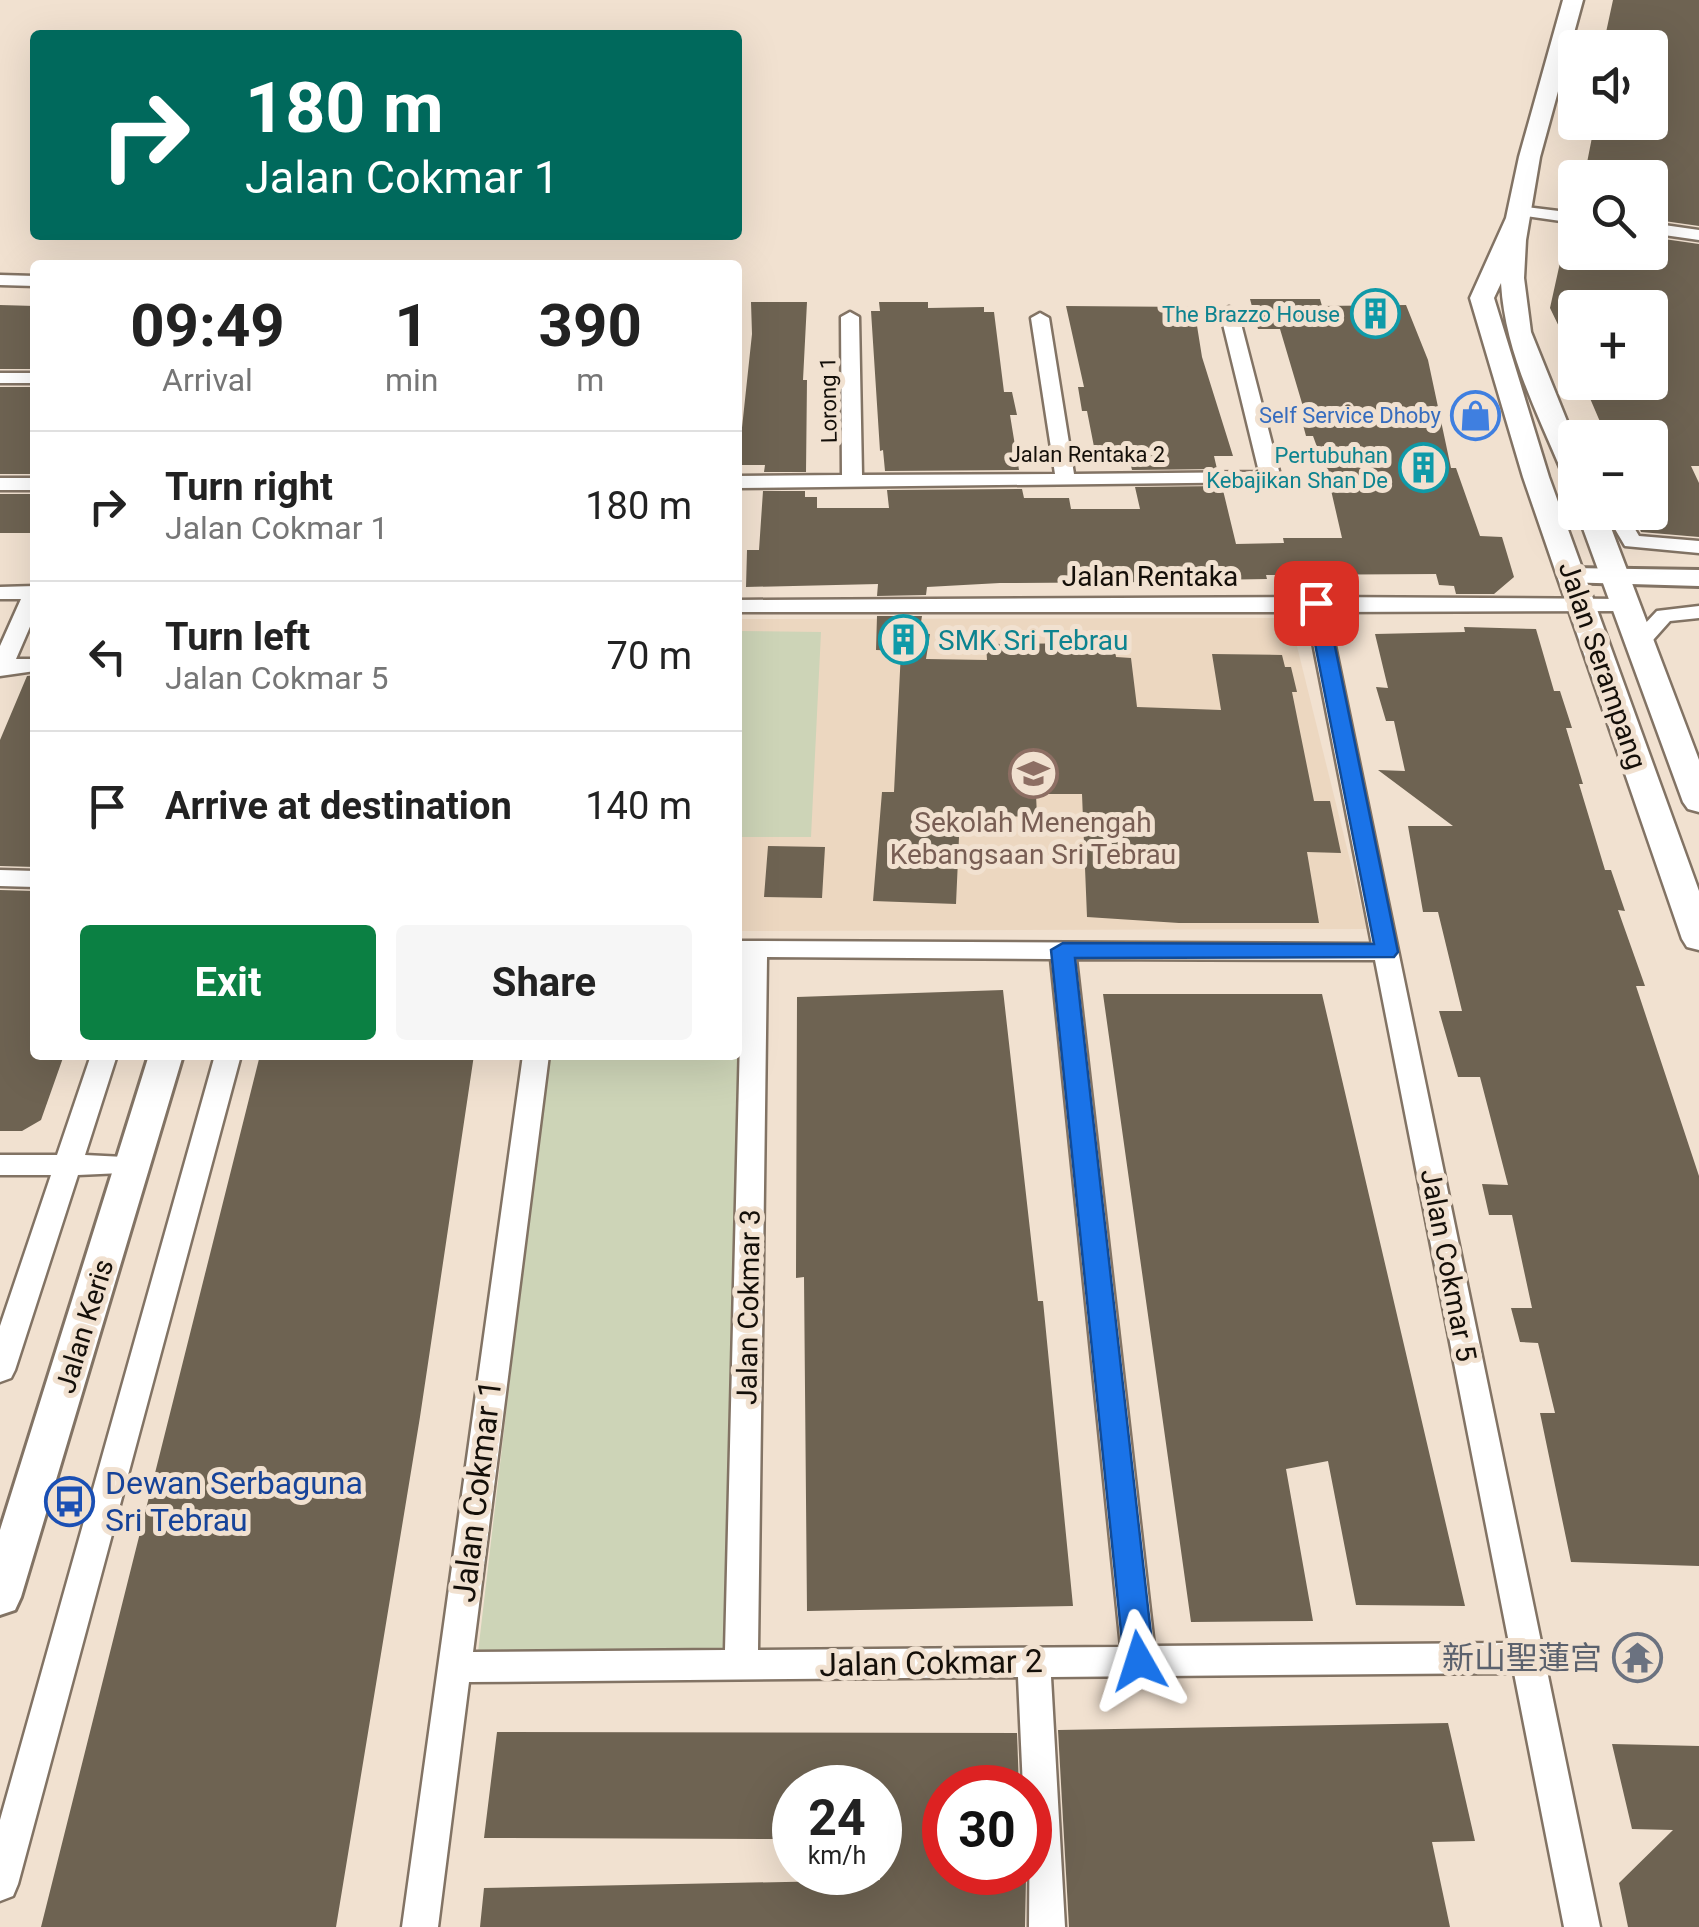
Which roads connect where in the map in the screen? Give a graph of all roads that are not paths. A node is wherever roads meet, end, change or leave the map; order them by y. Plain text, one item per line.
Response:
1 (1572, 0) edge
2 (1517, 216) junction
3 (1558, 217) edge
4 (1668, 231) edge
5 (1699, 235) edge
6 (0, 280) edge
7 (30, 280) edge
8 (1229, 312) dead end
9 (850, 317) dead end
10 (1040, 318) dead end
11 (0, 378) edge
12 (30, 378) edge
13 (1558, 428) edge
14 (1065, 478) junction
15 (742, 482) edge
16 (852, 482) junction
17 (0, 484) edge
18 (30, 484) edge
19 (1597, 530) edge
20 (1625, 530) edge
21 (1699, 547) edge
22 (1699, 578) edge
23 (1576, 590) junction
24 (1619, 590) junction
25 (0, 593) edge
26 (30, 593) edge
27 (1316, 603) junction
28 (30, 604) edge
29 (742, 606) edge
30 (1699, 612) edge
31 (1637, 644) junction
32 (30, 665) edge
33 (1, 668) edge
34 (1699, 802) edge
35 (0, 878) edge
36 (30, 878) edge
37 (1699, 939) edge
38 (746, 949) edge
39 (1063, 950) junction
40 (1386, 952) junction
41 (102, 1060) edge
42 (165, 1060) edge
43 (227, 1060) edge
44 (535, 1060) edge
45 (0, 1165) edge
46 (67, 1165) junction
47 (134, 1165) junction
48 (0, 1370) edge
49 (0, 1596) edge
50 (1528, 1658) junction
51 (1139, 1661) junction
52 (1034, 1662) junction
53 (742, 1665) junction
54 (454, 1667) junction
55 (0, 1884) edge
56 (420, 1927) edge
57 (1047, 1927) edge
58 (1582, 1927) edge

1 - 2 main road, Jalan Serampang
2 - 3 street
2 - 13 main road, Jalan Serampang
2 - 23 main road, Jalan Serampang
4 - 5 street
6 - 7 street
8 - 14 street, Jalan Rentaka 2
9 - 16 street, Lorong 1
10 - 14 street
11 - 12 street
14 - 16 street, Jalan Rentaka 2
15 - 16 street, Jalan Rentaka 2
17 - 18 street
19 - 24 main road, Jalan Serampang
20 - 21 street
22 - 24 street
23 - 24 street
23 - 27 street, Jalan Rentaka
23 - 37 main road, Jalan Serampang
24 - 31 main road, Jalan Serampang
25 - 26 street
27 - 29 street, Jalan Rentaka
27 - 40 street, Jalan Cokmar 5
28 - 33 street
30 - 31 street
31 - 34 main road, Jalan Serampang
32 - 33 street
35 - 36 street
38 - 39 street
38 - 53 street, Jalan Cokmar 3
39 - 40 street
39 - 51 street
40 - 50 street, Jalan Cokmar 5
41 - 46 street
42 - 47 street, Jalan Keris
43 - 55 street
44 - 54 street, Jalan Cokmar 1
45 - 46 street
46 - 47 street
46 - 48 street
47 - 49 street, Jalan Keris
50 - 51 street, Jalan Cokmar 2
50 - 58 street, Jalan Cokmar 5
51 - 52 street, Jalan Cokmar 2
52 - 53 street, Jalan Cokmar 2
52 - 57 street
53 - 54 street, Jalan Cokmar 2
54 - 56 street, Jalan Cokmar 1

